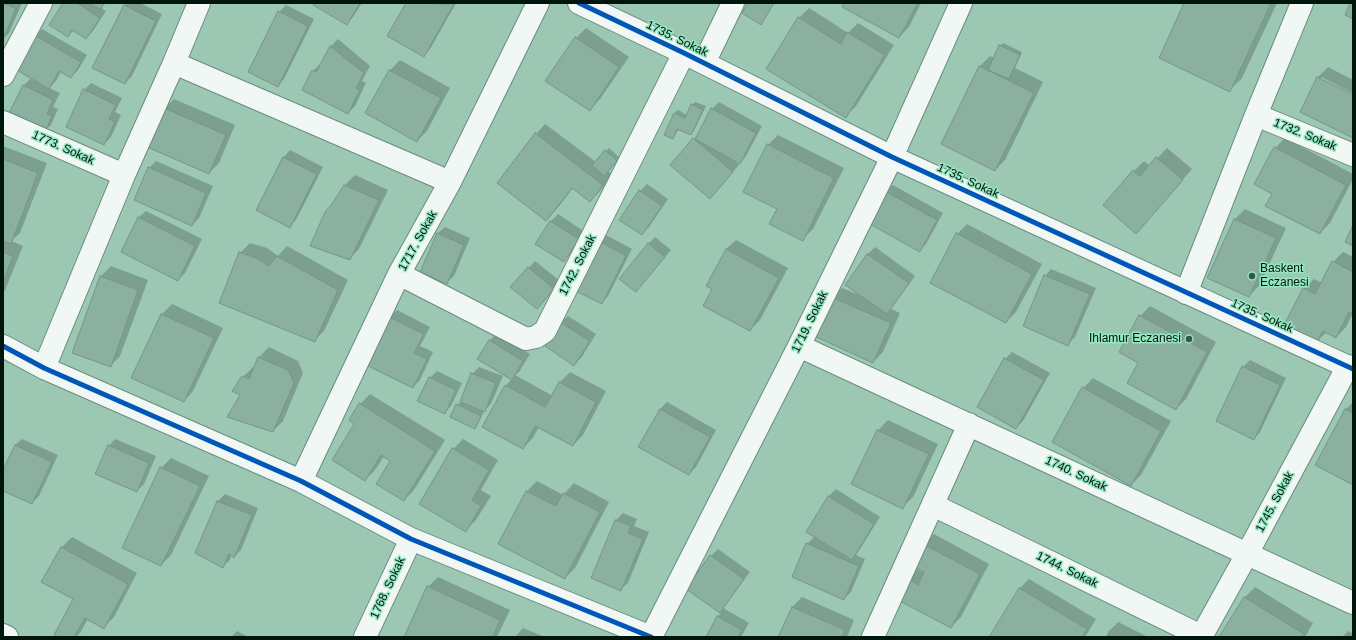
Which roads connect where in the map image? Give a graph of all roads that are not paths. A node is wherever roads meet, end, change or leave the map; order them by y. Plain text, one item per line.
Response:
1 (41, 3) edge
2 (199, 3) edge
3 (538, 3) edge
4 (579, 3) edge
5 (733, 3) edge
6 (961, 3) edge
7 (1302, 3) edge
8 (684, 53) junction
9 (174, 63) junction
10 (704, 63) junction
11 (3, 75) edge
12 (1256, 115) junction
13 (3, 122) edge
14 (1353, 155) edge
15 (892, 157) junction
16 (124, 175) junction
17 (450, 182) junction
18 (400, 274) junction
19 (1186, 293) junction
20 (3, 346) edge
21 (799, 346) junction
22 (1350, 367) edge
23 (44, 368) junction
24 (969, 424) junction
25 (301, 481) junction
26 (933, 505) junction
27 (411, 539) junction
28 (1247, 554) junction
29 (1353, 603) edge
30 (3, 635) edge
31 (1201, 636) edge
32 (7, 637) edge
33 (365, 637) edge
34 (651, 637) edge
35 (873, 637) edge

1 - 11 street
2 - 9 street
3 - 17 street, 1717. Sokak
4 - 8 street, 1735. Sokak
5 - 10 street
6 - 15 street, 1719. Sokak
7 - 12 street
8 - 10 street, 1735. Sokak
8 - 18 street, 1742. Sokak
9 - 16 street
9 - 17 street
10 - 15 street, 1735. Sokak
12 - 14 street, 1732. Sokak
12 - 19 street
13 - 16 street, 1773. Sokak
15 - 19 street, 1735. Sokak
15 - 21 street, 1719. Sokak
16 - 23 street
17 - 18 street, 1717. Sokak
18 - 25 street, 1717. Sokak
19 - 22 street, 1735. Sokak
20 - 23 street
21 - 24 street, 1740. Sokak
21 - 34 street, 1719. Sokak
22 - 28 street, 1745. Sokak
23 - 25 street
24 - 26 street
24 - 28 street, 1740. Sokak
25 - 27 street
26 - 31 street, 1744. Sokak
26 - 35 street
27 - 33 street, 1768. Sokak
27 - 34 street
28 - 29 street, 1740. Sokak
28 - 31 street, 1745. Sokak
30 - 32 street

